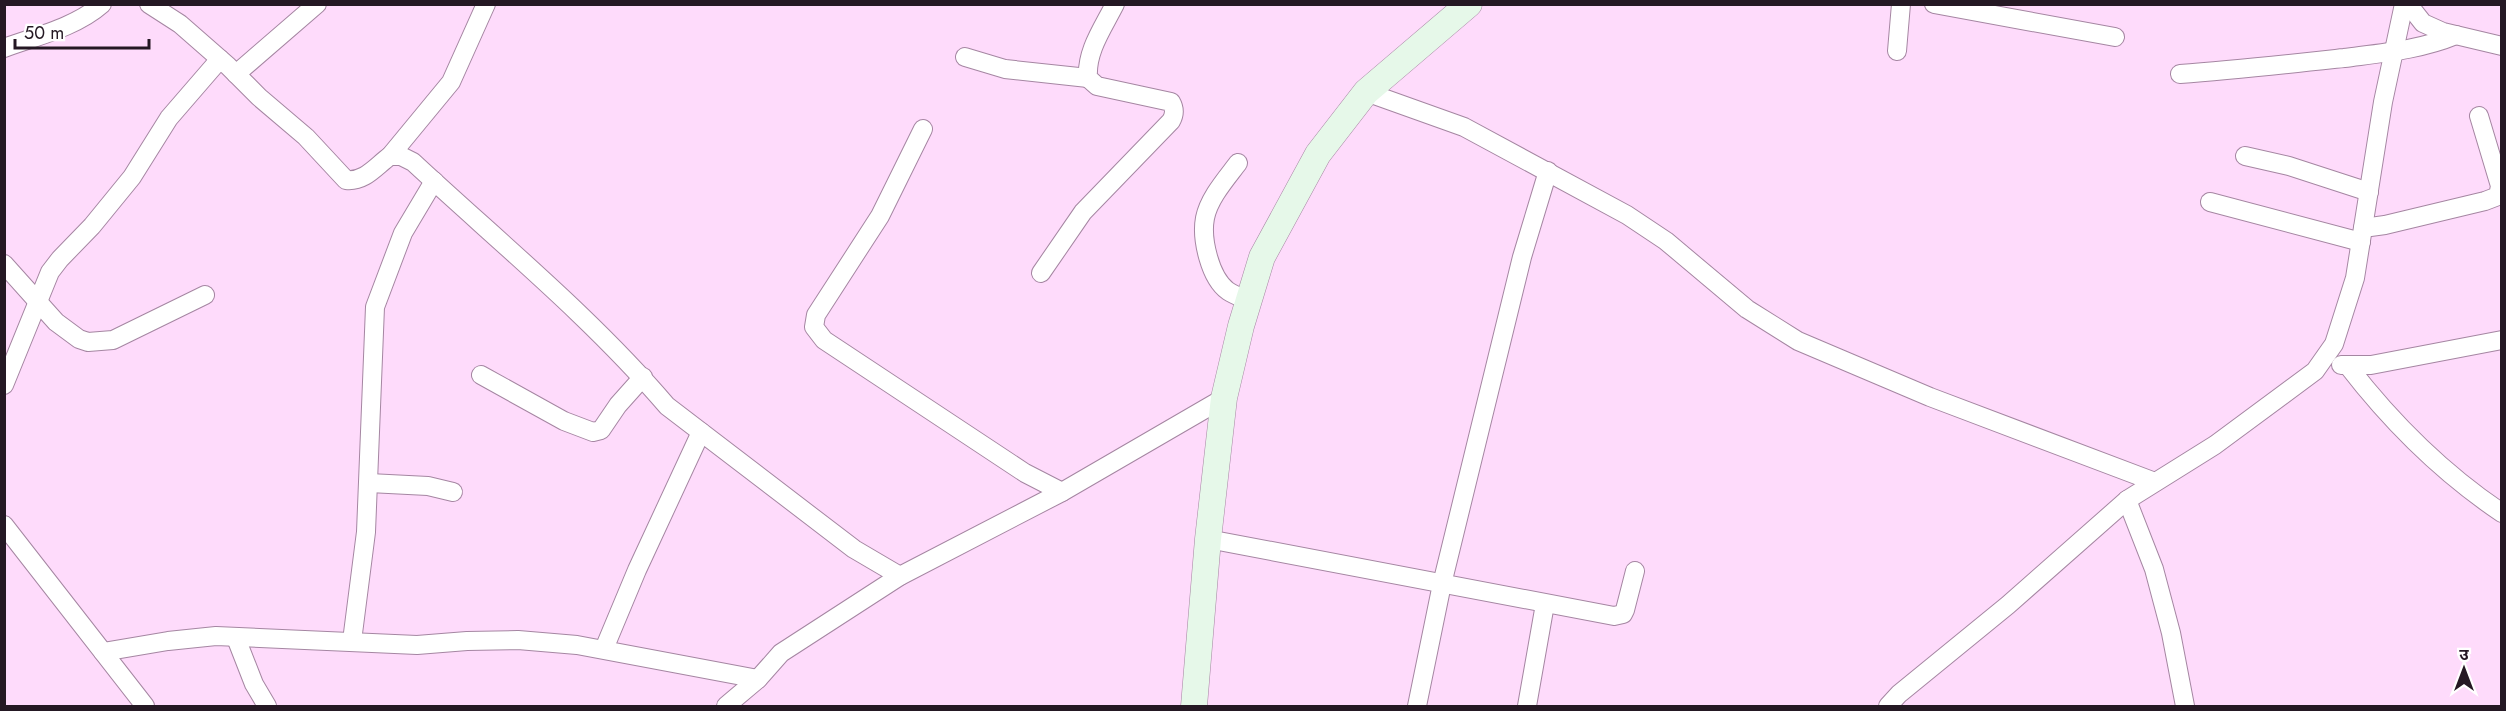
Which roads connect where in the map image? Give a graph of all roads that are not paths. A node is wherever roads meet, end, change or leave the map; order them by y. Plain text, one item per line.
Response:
1 (102, 4) edge
2 (149, 4) edge
3 (316, 4) edge
4 (486, 4) edge
5 (1115, 4) edge
6 (1901, 4) edge
7 (1934, 4) edge
8 (2406, 4) edge
9 (2424, 4) edge
10 (1467, 5) edge
11 (2423, 23) junction
12 (2456, 35) junction
13 (2115, 37) dead end
14 (2502, 46) edge
15 (4, 48) edge
16 (1897, 51) dead end
17 (2394, 51) junction
18 (965, 57) dead end
19 (220, 59) junction
20 (236, 74) junction
21 (2180, 74) dead end
22 (1088, 78) junction
23 (1366, 92) junction
24 (2479, 116) dead end
25 (923, 129) dead end
26 (390, 156) junction
27 (2245, 156) dead end
28 (1238, 163) dead end
29 (1548, 171) junction
30 (434, 181) junction
31 (2369, 192) junction
32 (2210, 202) dead end
33 (2362, 235) junction
34 (4, 264) edge
35 (1041, 273) dead end
36 (205, 295) dead end
37 (1249, 301) junction
38 (39, 303) junction
39 (2502, 340) edge
40 (2321, 361) junction
41 (2348, 366) junction
42 (481, 375) dead end
43 (643, 377) junction
44 (4, 385) edge
45 (1224, 398) junction
46 (701, 432) junction
47 (2155, 482) junction
48 (369, 483) junction
49 (453, 492) dead end
50 (1062, 492) junction
51 (2127, 500) junction
52 (2498, 508) edge
53 (4, 525) edge
54 (1208, 539) junction
55 (1635, 571) dead end
56 (900, 576) junction
57 (1442, 584) junction
58 (1545, 604) junction
59 (236, 638) junction
60 (352, 641) junction
61 (604, 649) junction
62 (103, 652) junction
63 (758, 679) junction
64 (145, 706) edge
65 (267, 706) edge
66 (726, 706) edge
67 (1194, 706) edge
68 (1417, 706) edge
69 (1527, 706) edge
70 (1888, 706) edge
71 (2185, 706) edge

1 - 15 street
2 - 19 street
3 - 20 street
4 - 26 street
5 - 22 street
6 - 16 street
7 - 13 street
8 - 11 street
8 - 17 street
9 - 11 street
10 - 23 main road
11 - 12 street
12 - 14 street
12 - 17 street
17 - 21 street
17 - 31 street
18 - 22 street
19 - 20 street
19 - 38 street
20 - 26 street
22 - 35 street
23 - 29 street
23 - 37 main road
24 - 33 street
25 - 50 street
26 - 30 street
27 - 31 street
28 - 37 street
29 - 47 street
29 - 57 street
30 - 43 street
30 - 48 street
31 - 33 street
32 - 33 street
33 - 40 street
34 - 38 street
36 - 38 street
37 - 45 main road
38 - 44 street
39 - 41 street
40 - 41 street
40 - 47 street
41 - 52 street
42 - 43 street
43 - 46 street
45 - 50 street
45 - 54 main road
46 - 56 street
46 - 61 street
47 - 51 street
48 - 49 street
48 - 60 street
50 - 56 street
51 - 70 street
51 - 71 street
53 - 62 street
54 - 57 street
54 - 67 main road
55 - 58 street
56 - 63 street
57 - 58 street
57 - 68 street
58 - 69 street
59 - 60 street
59 - 62 street
59 - 65 street
60 - 61 street
61 - 63 street
62 - 64 street
63 - 66 street

